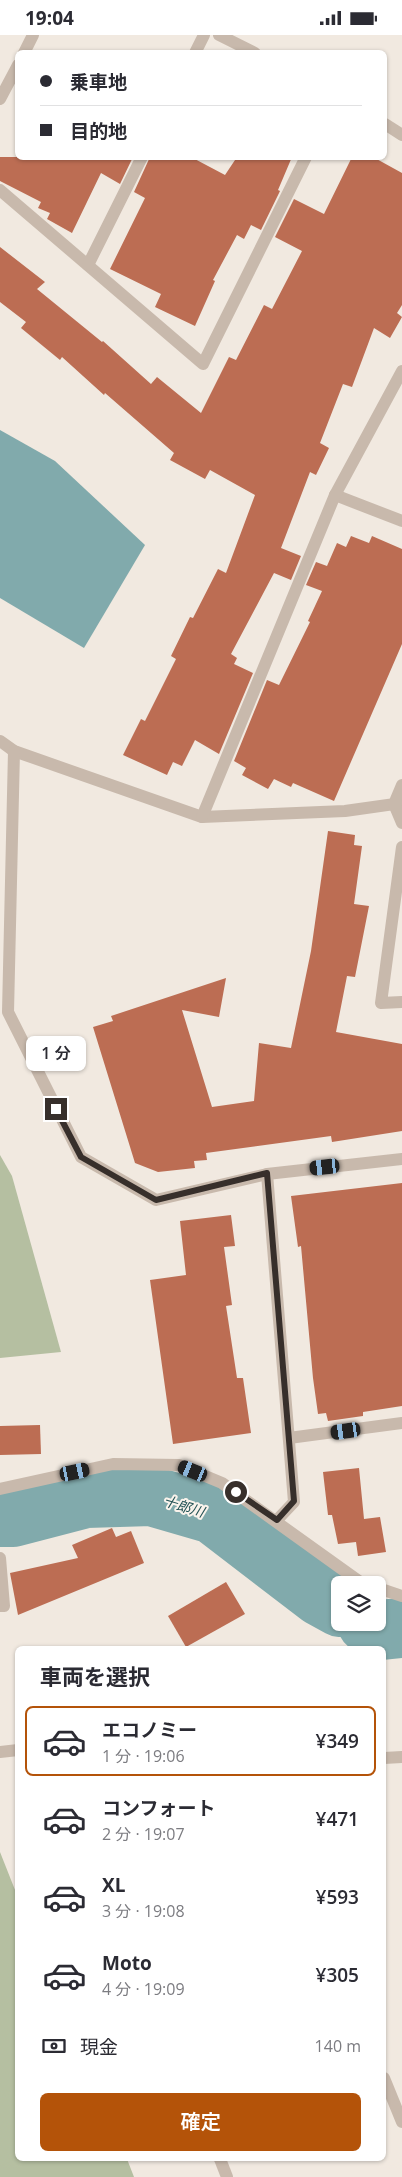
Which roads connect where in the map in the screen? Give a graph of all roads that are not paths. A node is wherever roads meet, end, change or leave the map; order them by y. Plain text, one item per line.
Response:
1 (33, 35) edge
2 (204, 35) edge
3 (219, 35) edge
4 (26, 50) edge
5 (196, 50) edge
6 (249, 50) edge
7 (15, 71) edge
8 (0, 99) edge
9 (387, 125) edge
10 (402, 135) edge
11 (140, 160) edge
12 (305, 160) edge
13 (0, 190) edge
14 (88, 265) junction
15 (402, 371) edge
16 (335, 495) junction
17 (402, 521) edge
18 (0, 741) edge
19 (14, 751) junction
20 (402, 785) edge
21 (398, 803) edge
22 (202, 817) junction
23 (402, 823) edge
24 (402, 847) edge
25 (402, 1002) edge
26 (4, 1012) edge
27 (402, 1159) edge
28 (267, 1173) junction
29 (402, 1423) edge
30 (289, 1439) junction
31 (0, 1489) edge
32 (277, 1520) junction
33 (0, 1558) edge
34 (353, 1576) edge
35 (386, 1591) edge
36 (402, 1596) edge
37 (0, 1606) edge
38 (15, 1750) edge
39 (0, 1752) edge
40 (386, 1757) edge
41 (402, 1757) edge
42 (386, 2083) edge
43 (402, 2123) edge
44 (221, 2161) edge
45 (227, 2177) edge

1 - 4 street
2 - 5 street
3 - 6 street
7 - 8 street
9 - 10 street
11 - 14 street
12 - 14 street
13 - 14 street
15 - 16 street
16 - 17 street
16 - 22 street
18 - 19 street
19 - 22 street
19 - 26 street
20 - 21 street
21 - 22 street
21 - 23 street
24 - 25 street
26 - 28 street
27 - 28 street
28 - 30 street
29 - 30 street
30 - 32 street
31 - 32 street
32 - 34 street
33 - 37 street
35 - 36 street
38 - 39 street
40 - 41 street
42 - 43 street
44 - 45 street

